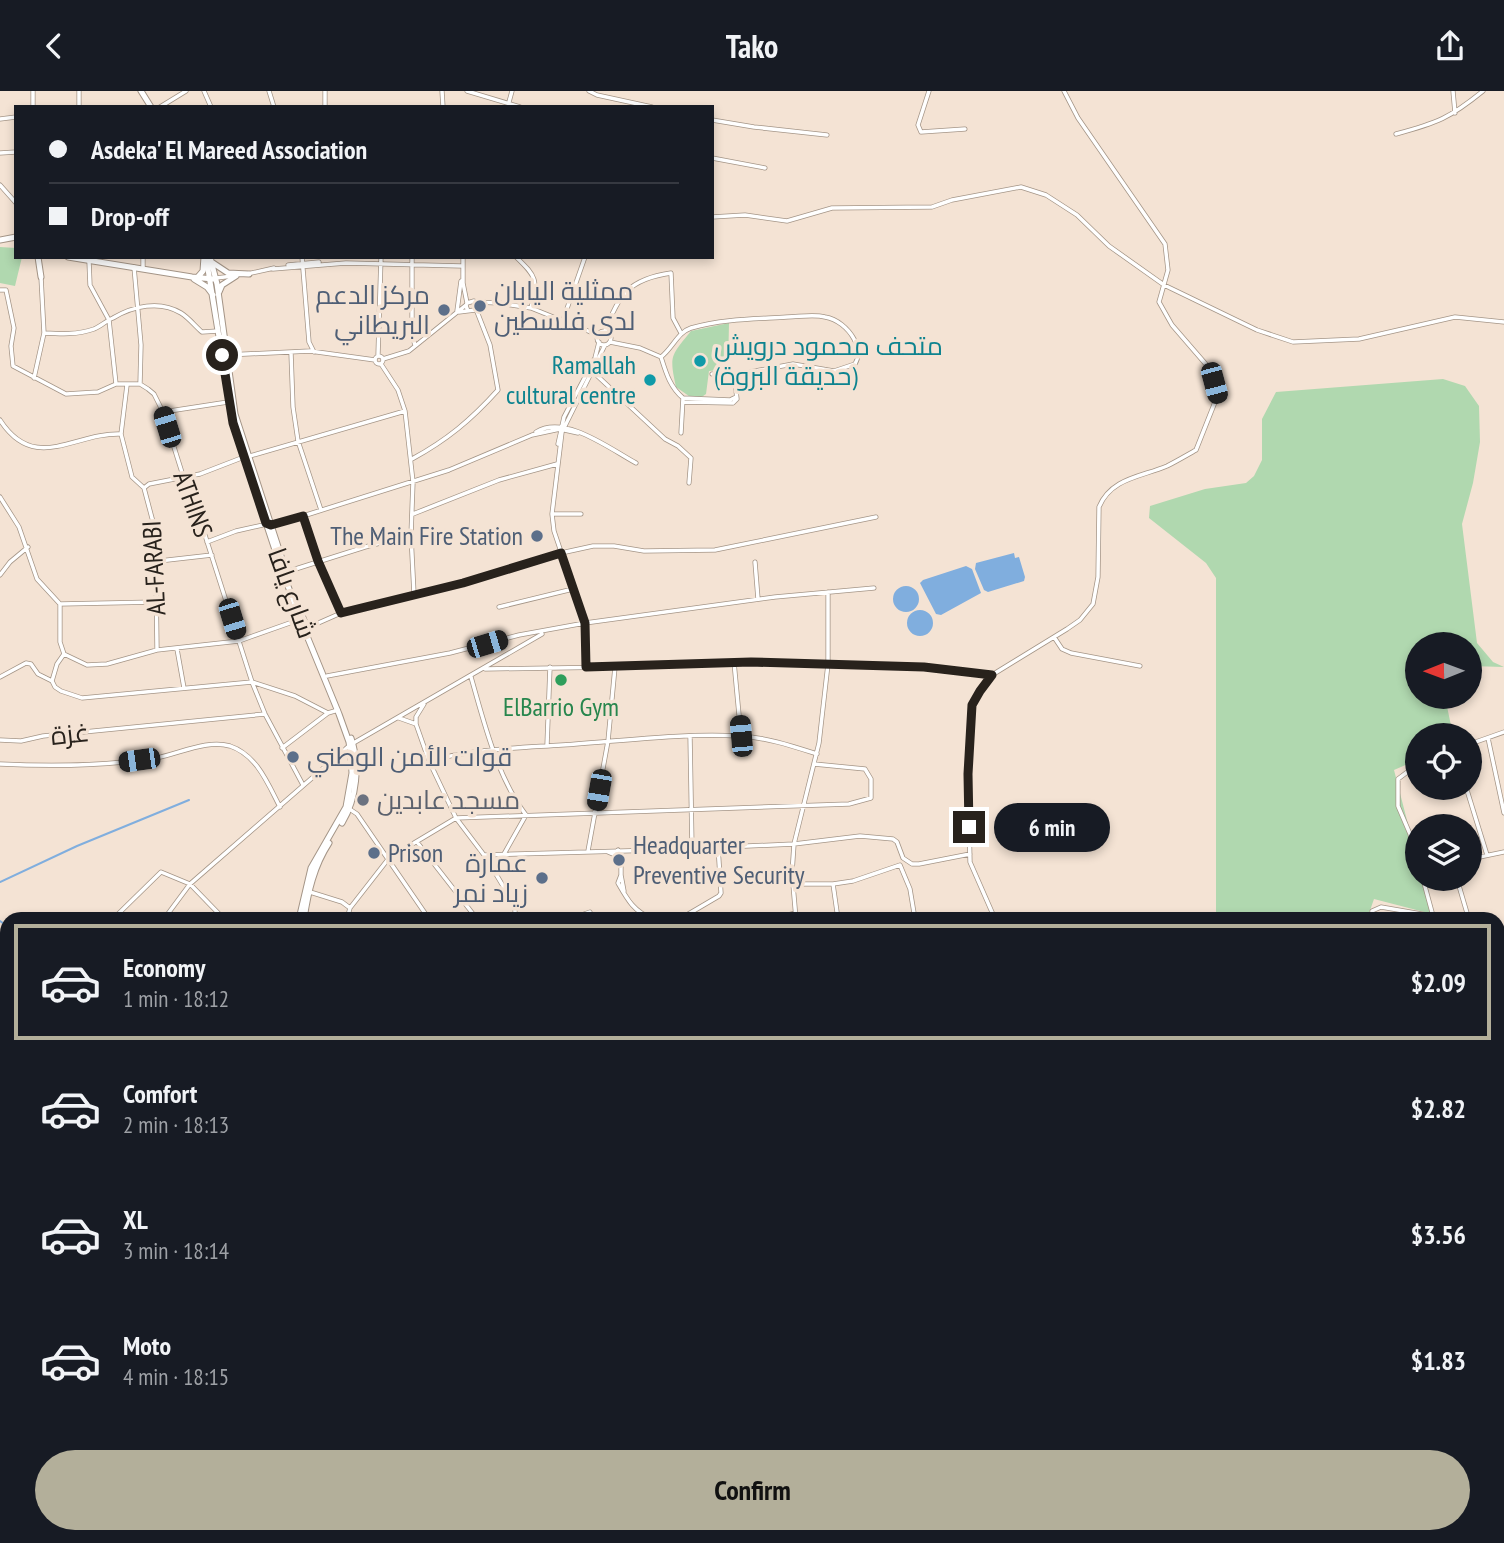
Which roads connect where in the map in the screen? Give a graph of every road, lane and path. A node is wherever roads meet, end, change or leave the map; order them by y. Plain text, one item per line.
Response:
1 (186, 91) edge
2 (469, 91) edge
3 (512, 91) edge
4 (589, 91) edge
5 (929, 91) edge
6 (1064, 91) edge
7 (1453, 91) edge
8 (1483, 91) edge
9 (509, 102) junction
10 (163, 105) edge
11 (516, 105) edge
12 (644, 105) edge
13 (1455, 113) junction
14 (714, 120) edge
15 (965, 129) dead end
16 (1396, 134) dead end
17 (827, 135) dead end
18 (714, 158) edge
19 (765, 168) dead end
20 (0, 185) edge
21 (14, 200) edge
22 (714, 217) edge
23 (39, 259) edge
24 (78, 259) edge
25 (143, 259) edge
26 (207, 259) edge
27 (207, 259) edge
28 (208, 259) edge
29 (381, 259) edge
30 (412, 259) edge
31 (463, 259) edge
32 (518, 259) edge
33 (584, 259) edge
34 (303, 260) edge
35 (89, 261) junction
36 (346, 263) junction
37 (380, 264) junction
38 (412, 264) junction
39 (463, 266) junction
40 (134, 267) junction
41 (273, 268) junction
42 (281, 268) junction
43 (144, 269) junction
44 (249, 274) junction
45 (236, 275) junction
46 (304, 275) junction
47 (463, 275) junction
48 (41, 277) joint
49 (195, 278) junction
50 (214, 279) junction
51 (1164, 285) junction
52 (0, 290) edge
53 (465, 293) junction
54 (216, 297) junction
55 (466, 304) junction
56 (475, 305) junction
57 (136, 307) junction
58 (531, 308) junction
59 (469, 311) junction
60 (456, 313) junction
61 (479, 319) junction
62 (109, 320) junction
63 (563, 320) junction
64 (1504, 322) edge
65 (219, 331) junction
66 (604, 332) junction
67 (44, 333) junction
68 (681, 333) junction
69 (598, 335) junction
70 (309, 342) junction
71 (598, 342) junction
72 (607, 343) junction
73 (415, 345) junction
74 (305, 352) junction
75 (314, 352) junction
76 (291, 353) junction
77 (227, 355) junction
78 (661, 357) junction
79 (377, 358) junction
80 (382, 361) junction
81 (592, 371) junction
82 (712, 375) dead end
83 (734, 375) junction
84 (34, 378) junction
85 (116, 384) junction
86 (127, 384) junction
87 (140, 384) junction
88 (683, 400) junction
89 (228, 402) junction
90 (405, 411) junction
91 (163, 412) junction
92 (566, 417) junction
93 (0, 420) edge
94 (562, 428) junction
95 (547, 430) junction
96 (573, 430) junction
97 (681, 433) dead end
98 (121, 434) junction
99 (560, 440) junction
100 (298, 441) junction
101 (246, 456) junction
102 (412, 459) junction
103 (636, 463) dead end
104 (557, 464) junction
105 (183, 477) junction
106 (413, 482) junction
107 (689, 483) dead end
108 (144, 488) junction
109 (0, 498) edge
110 (321, 510) junction
111 (413, 514) junction
112 (552, 514) junction
113 (581, 514) dead end
114 (303, 516) junction
115 (876, 517) dead end
116 (268, 524) junction
117 (411, 535) junction
118 (207, 542) junction
119 (28, 547) junction
120 (561, 553) junction
121 (212, 555) junction
122 (159, 561) junction
123 (318, 561) junction
124 (755, 562) dead end
125 (286, 572) junction
126 (0, 575) edge
127 (874, 588) dead end
128 (573, 589) junction
129 (828, 591) junction
130 (414, 594) junction
131 (758, 599) junction
132 (156, 602) junction
133 (60, 604) junction
134 (499, 607) dead end
135 (341, 613) junction
136 (301, 618) junction
137 (585, 623) junction
138 (307, 628) junction
139 (545, 632) junction
140 (1054, 637) junction
141 (239, 641) junction
142 (177, 649) junction
143 (157, 650) junction
144 (64, 654) junction
145 (734, 661) junction
146 (828, 664) junction
147 (1140, 666) dead end
148 (550, 667) junction
149 (586, 667) junction
150 (615, 667) junction
151 (485, 669) junction
152 (992, 675) junction
153 (327, 676) junction
154 (0, 677) edge
155 (471, 677) junction
156 (52, 681) junction
157 (252, 682) junction
158 (184, 688) junction
159 (425, 702) junction
160 (338, 710) junction
161 (328, 713) junction
162 (265, 714) junction
163 (399, 718) junction
164 (416, 724) junction
165 (1504, 732) edge
166 (690, 736) junction
167 (741, 736) junction
168 (1488, 738) junction
169 (0, 740) edge
170 (1482, 740) edge
171 (608, 741) junction
172 (351, 744) junction
173 (547, 746) junction
174 (282, 748) junction
175 (492, 751) junction
176 (817, 754) junction
177 (429, 761) junction
178 (0, 764) edge
179 (814, 764) junction
180 (1405, 774) edge
181 (303, 785) junction
182 (1470, 800) edge
183 (804, 805) junction
184 (280, 807) junction
185 (348, 808) junction
186 (691, 810) junction
187 (1504, 813) edge
188 (595, 814) junction
189 (526, 815) junction
190 (456, 818) junction
191 (1405, 822) edge
192 (417, 842) junction
193 (794, 843) junction
194 (718, 846) junction
195 (692, 847) junction
196 (588, 851) junction
197 (1504, 852) edge
198 (502, 854) junction
199 (970, 854) junction
200 (484, 855) junction
201 (620, 855) junction
202 (1487, 855) junction
203 (1482, 856) edge
204 (389, 858) junction
205 (488, 861) junction
206 (190, 884) junction
207 (794, 884) junction
208 (833, 884) junction
209 (307, 891) junction
210 (1426, 891) edge
211 (1461, 891) edge
212 (350, 908) junction
213 (120, 912) edge
214 (169, 912) edge
215 (216, 912) edge
216 (303, 912) edge
217 (349, 912) edge
218 (424, 912) edge
219 (472, 912) edge
220 (515, 912) edge
221 (639, 912) edge
222 (692, 912) edge
223 (796, 912) edge
224 (837, 912) edge
225 (914, 912) edge
226 (992, 912) edge
227 (1372, 912) edge
228 (1408, 912) edge
229 (1433, 912) edge
230 (1467, 912) edge

1 - 10 street
2 - 9 street
3 - 9 street
4 - 12 street
5 - 15 street
6 - 51 street
7 - 13 street
8 - 13 street
9 - 11 street
13 - 16 street
14 - 17 street
18 - 19 street
20 - 21 street
22 - 51 street
23 - 48 main road
24 - 35 main road
25 - 43 street
26 - 49 main road
27 - 50 main road, شارع يافا
28 - 44 main road
29 - 37 street
30 - 38 street
31 - 39 street
32 - 58 street
33 - 63 street
34 - 36 street
34 - 36 street
34 - 41 street
34 - 42 street
34 - 46 street
35 - 40 main road
35 - 62 street
36 - 37 street
37 - 38 street
37 - 79 street
38 - 39 street
38 - 73 street
39 - 47 street
40 - 43 main road
40 - 57 street
41 - 42 street
41 - 44 street
42 - 46 street
43 - 49 main road
44 - 45 street
45 - 50 street
45 - 54 main road
46 - 70 street
47 - 53 street
47 - 60 street
48 - 67 street
49 - 50 main road
49 - 54 main road
50 - 54 main road, شارع يافا
51 - 64 street
51 - 140 street
52 - 84 street
53 - 55 street
53 - 56 street
54 - 65 main road, شارع يافا
54 - 77 main road, شارع يافا
55 - 56 street
55 - 59 street
55 - 60 street
56 - 58 street
56 - 59 street
56 - 61 street
57 - 62 street
57 - 65 street
57 - 87 street
58 - 63 street
59 - 60 street
59 - 61 street
60 - 73 street
61 - 102 street
62 - 67 street
62 - 85 street
63 - 69 street
65 - 89 main road, شارع يافا
66 - 68 street
66 - 69 street
66 - 72 street
67 - 84 street
68 - 78 street
68 - 83 street
69 - 71 street
70 - 74 street
70 - 75 street
71 - 72 street
71 - 92 street
72 - 78 street
72 - 81 street
73 - 80 street
74 - 75 street
74 - 76 street
75 - 79 street
76 - 77 street
76 - 100 street
77 - 101 main road, شارع يافا
78 - 88 street
79 - 80 street
80 - 90 street
81 - 92 street
81 - 107 street
82 - 83 street
83 - 88 street
84 - 85 street
85 - 86 street
86 - 87 street
86 - 98 street
87 - 91 street, ATHINS
88 - 97 street
89 - 91 street
89 - 101 main road, شارع يافا
90 - 100 street
90 - 102 street
91 - 105 street, ATHINS
92 - 94 street
92 - 95 street
92 - 96 street
93 - 98 street
94 - 95 street
94 - 96 street
94 - 99 street
95 - 99 street
95 - 106 street
96 - 99 street
96 - 103 street
98 - 108 street, AL-FARABI
99 - 104 street
100 - 101 street
100 - 110 street
101 - 105 street
101 - 116 main road, شارع يافا
102 - 106 street
104 - 111 street
104 - 112 street
105 - 108 street
105 - 118 street, ATHINS
106 - 110 street
106 - 111 street
108 - 122 street, AL-FARABI
109 - 119 street
110 - 114 street
111 - 117 street
112 - 113 street
112 - 120 street
114 - 116 street
114 - 123 street
115 - 120 street
116 - 118 street
116 - 125 main road, شارع يافا
116 - 136 main road, شارع يافا
117 - 123 street
117 - 130 street
118 - 121 street, ATHINS
119 - 126 street
119 - 133 street
120 - 128 street
120 - 130 street
121 - 122 street
121 - 141 street, ATHINS
122 - 132 street, AL-FARABI
123 - 125 street
123 - 135 street
124 - 131 street
125 - 136 main road, شارع يافا
127 - 129 street
128 - 134 street
128 - 137 street
129 - 131 street
129 - 146 street
130 - 135 street
131 - 137 street
132 - 133 street
132 - 143 street, AL-FARABI
133 - 144 street
135 - 138 street
136 - 138 main road, شارع يافا
136 - 141 street
136 - 160 main road, شارع يافا
137 - 139 street
137 - 149 street
138 - 153 main road, شارع يافا
139 - 151 street
139 - 153 street
140 - 147 street
140 - 152 street
141 - 142 street
141 - 157 street, ATHINS
142 - 143 street
142 - 158 street
143 - 144 street
144 - 156 street
145 - 146 street
145 - 150 street
145 - 167 street
146 - 152 street
146 - 176 street
148 - 149 street
148 - 151 street
148 - 173 street
149 - 150 street
150 - 171 street
151 - 155 street
152 - 199 street
153 - 172 main road, شارع يافا
154 - 156 street
155 - 159 street
155 - 175 street
156 - 158 street
157 - 158 street
157 - 161 street
157 - 162 street, ATHINS
159 - 163 street
159 - 164 street
160 - 161 street
160 - 172 main road, شارع يافا
161 - 174 street
162 - 169 street, غزة
162 - 174 street, ATHINS
163 - 164 street
163 - 172 street
164 - 177 street
165 - 168 street
166 - 167 street
166 - 171 street
166 - 186 street
167 - 176 street
168 - 170 street
168 - 187 street
171 - 173 street
171 - 188 street
172 - 181 street
172 - 185 main road, شارع يافا
173 - 175 street
174 - 181 street, ATHINS
175 - 177 street
175 - 189 street
176 - 179 street
177 - 190 street
178 - 184 street
179 - 183 street
179 - 183 street
180 - 191 street
181 - 184 street
182 - 202 street
183 - 186 street
183 - 193 street
184 - 206 street
185 - 204 street
185 - 209 main road, شارع يافا
186 - 188 street
186 - 195 street
188 - 189 street
188 - 196 street
189 - 190 street
189 - 198 street
190 - 192 street
190 - 200 street
192 - 204 street
192 - 219 street
193 - 194 street
193 - 199 street
193 - 207 street
194 - 195 street
194 - 222 street
195 - 201 street
196 - 198 street
196 - 201 street
197 - 202 street
198 - 200 street
198 - 205 street
199 - 226 street
200 - 205 street
201 - 221 street
202 - 203 street
204 - 212 street
204 - 218 street
205 - 220 street
206 - 213 street
206 - 214 street
206 - 215 street
207 - 208 street
207 - 223 street
208 - 224 street
208 - 225 street
209 - 212 street
209 - 216 main road, شارع يافا
210 - 229 street
211 - 230 street
212 - 217 street
227 - 228 street

